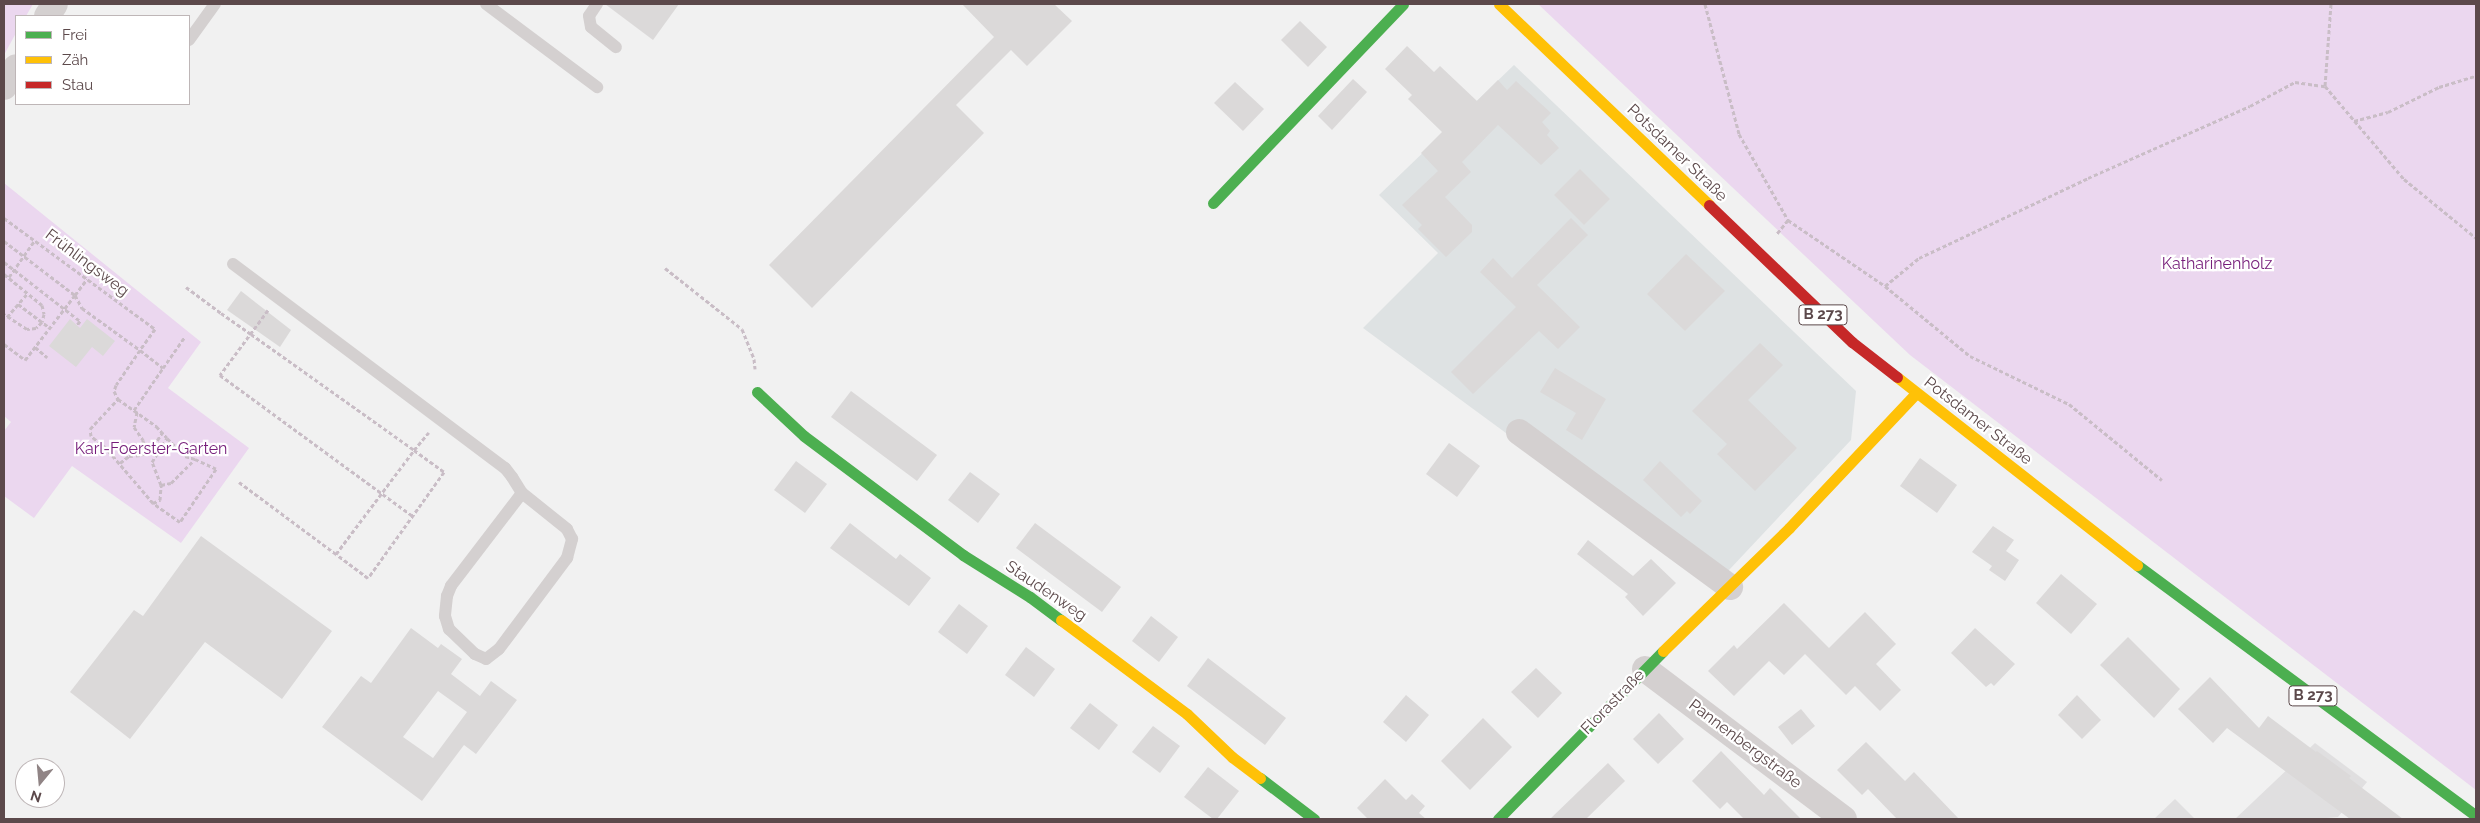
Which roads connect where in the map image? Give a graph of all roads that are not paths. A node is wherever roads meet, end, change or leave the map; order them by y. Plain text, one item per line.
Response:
1 (54, 4) edge
2 (215, 4) edge
3 (486, 4) edge
4 (597, 4) edge
5 (1403, 4) edge
6 (1499, 4) edge
7 (48, 15) edge
8 (190, 39) edge
9 (616, 47) dead end
10 (15, 69) edge
11 (4, 87) edge
12 (597, 87) dead end
13 (1213, 203) dead end
14 (233, 264) dead end
15 (757, 392) road end
16 (1916, 393) junction
17 (1519, 432) dead end
18 (522, 493) junction
19 (1730, 587) junction
20 (1645, 669) junction
21 (1833, 816) edge
22 (2476, 816) edge
23 (1314, 819) edge
24 (1498, 819) edge

1 - 7 street
2 - 8 lane
3 - 12 lane
4 - 9 lane
5 - 13 street
6 - 16 street, Potsdamer Straße / B 273
10 - 11 street
14 - 18 lane
15 - 23 street, Staudenweg
16 - 19 street, Florastraße
16 - 22 street, Potsdamer Straße / B 273
17 - 19 street
18 - 18 lane
19 - 20 street, Florastraße
20 - 21 street, Pannenbergstraße
20 - 24 street, Florastraße

